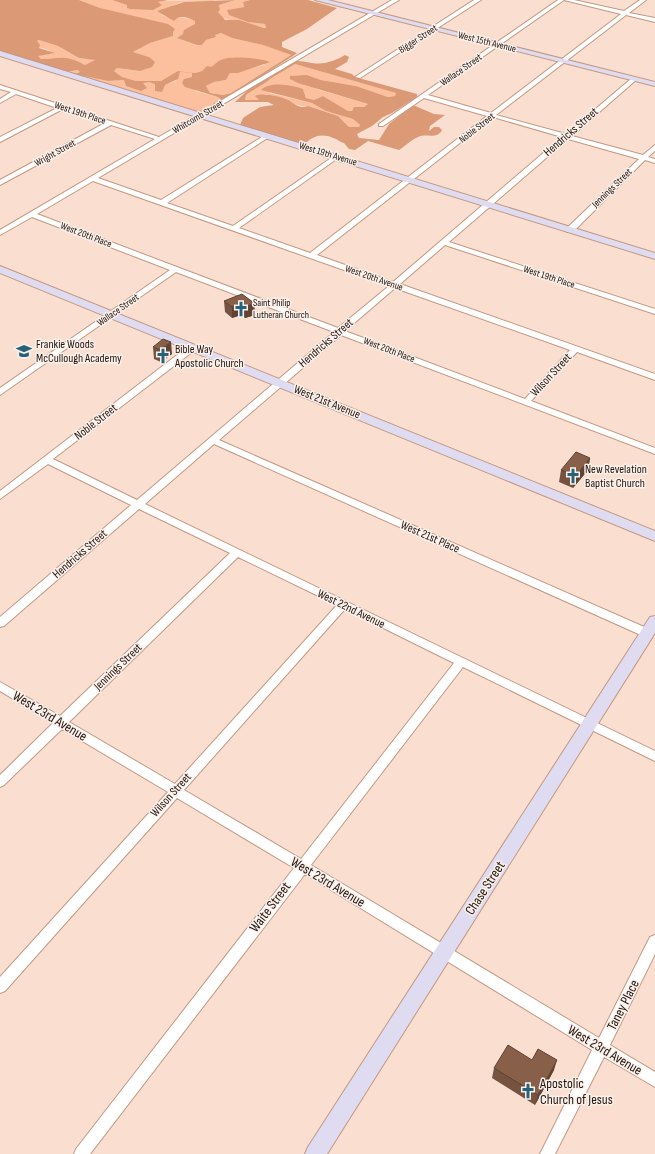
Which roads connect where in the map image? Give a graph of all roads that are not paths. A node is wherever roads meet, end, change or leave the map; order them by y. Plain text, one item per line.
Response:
1 (319, 0) edge
2 (396, 0) edge
3 (478, 0) edge
4 (561, 0) edge
5 (568, 0) edge
6 (643, 0) edge
7 (625, 13) junction
8 (373, 14) junction
9 (655, 20) edge
10 (434, 29) junction
11 (497, 45) junction
12 (0, 53) edge
13 (563, 61) junction
14 (358, 77) dead end
15 (634, 79) junction
16 (655, 84) edge
17 (0, 87) edge
18 (16, 92) junction
19 (423, 96) junction
20 (0, 101) edge
21 (63, 107) junction
22 (202, 115) junction
23 (493, 116) junction
24 (110, 123) junction
25 (381, 125) dead end
26 (267, 136) junction
27 (567, 136) junction
28 (160, 139) junction
29 (0, 140) edge
30 (655, 147) edge
31 (336, 157) junction
32 (644, 158) junction
33 (655, 161) edge
34 (94, 179) junction
35 (410, 180) junction
36 (0, 183) edge
37 (162, 203) junction
38 (487, 204) junction
39 (32, 215) junction
40 (234, 228) junction
41 (570, 230) junction
42 (0, 234) edge
43 (443, 242) junction
44 (311, 256) junction
45 (655, 256) edge
46 (0, 268) edge
47 (176, 269) junction
48 (393, 284) junction
49 (655, 312) edge
50 (112, 314) junction
51 (339, 331) junction
52 (193, 348) junction
53 (575, 349) junction
54 (655, 377) edge
55 (279, 383) junction
56 (0, 392) edge
57 (526, 402) junction
58 (212, 440) junction
59 (655, 450) edge
60 (47, 460) junction
61 (0, 496) edge
62 (138, 505) junction
63 (655, 536) edge
64 (236, 553) junction
65 (343, 605) junction
66 (0, 623) edge
67 (651, 627) edge
68 (461, 662) junction
69 (0, 686) edge
70 (61, 723) junction
71 (590, 724) junction
72 (655, 756) edge
73 (0, 782) edge
74 (175, 791) junction
75 (302, 867) junction
76 (655, 941) edge
77 (444, 952) junction
78 (0, 987) edge
79 (601, 1047) junction
80 (655, 1080) edge
81 (81, 1154) edge
82 (315, 1154) edge
83 (547, 1154) edge

1 - 8 street, West 15th Avenue
2 - 8 street, Whitcomb Street
3 - 10 street, Bigger Street
4 - 11 street, Wallace Street
5 - 7 street
6 - 7 street, Noble Street
7 - 9 street
7 - 13 street, Noble Street
8 - 10 street, West 15th Avenue
8 - 22 street, Whitcomb Street
10 - 11 street, West 15th Avenue
10 - 14 street, Bigger Street
11 - 13 street, West 15th Avenue
11 - 19 street, Wallace Street
12 - 22 street, West 19th Avenue
13 - 15 street, West 15th Avenue
13 - 23 street, Noble Street
15 - 16 street, West 15th Avenue
15 - 27 street, Hendricks Street
17 - 18 street, West 19th Place
18 - 20 street
18 - 21 street, West 19th Place
19 - 23 street
19 - 25 street, Wallace Street
21 - 24 street, West 19th Place
21 - 29 street
22 - 26 street, West 19th Avenue
22 - 28 street, Whitcomb Street
23 - 27 street
23 - 35 street, Noble Street
24 - 28 street, West 19th Place
24 - 36 street, Wright Street
26 - 31 street, West 19th Avenue
26 - 37 street
27 - 32 street
27 - 38 street, Hendricks Street
28 - 34 street, Whitcomb Street
30 - 32 street, Jennings Street
31 - 35 street, West 19th Avenue
31 - 40 street
32 - 33 street
32 - 41 street, Jennings Street
34 - 37 street, West 20th Avenue
34 - 39 street, Whitcomb Street
35 - 38 street, West 19th Avenue
35 - 44 street, Noble Street
37 - 40 street, West 20th Avenue
38 - 41 street, West 19th Avenue
38 - 43 street, Hendricks Street
39 - 42 street, Whitcomb Street
39 - 47 street, West 20th Place
40 - 44 street, West 20th Avenue
41 - 45 street, West 19th Avenue
43 - 48 street, Hendricks Street
43 - 49 street, West 19th Place
44 - 48 street, West 20th Avenue
46 - 50 street, West 21st Avenue
47 - 50 street, Wallace Street
47 - 51 street, West 20th Place
48 - 51 street, Hendricks Street
48 - 53 street, West 20th Avenue
50 - 52 street, West 21st Avenue
50 - 56 street, Wallace Street
51 - 55 street, Hendricks Street
51 - 57 street, West 20th Place
52 - 55 street, West 21st Avenue
52 - 60 street, Noble Street
53 - 54 street, West 20th Avenue
53 - 57 street, Wilson Street
55 - 58 street, Hendricks Street
55 - 63 street, West 21st Avenue
57 - 59 street, West 20th Place
58 - 62 street, Hendricks Street
58 - 67 street, West 21st Place
60 - 61 street, Noble Street
60 - 62 street, West 22nd Avenue
62 - 64 street, West 22nd Avenue
62 - 66 street, Hendricks Street
64 - 65 street, West 22nd Avenue
64 - 70 street, Jennings Street
65 - 68 street, West 22nd Avenue
65 - 74 street, Wilson Street
67 - 71 street, Chase Street
68 - 71 street, West 22nd Avenue
68 - 75 street, Waite Street
69 - 70 street, West 23rd Avenue
70 - 73 street, Jennings Street
70 - 74 street, West 23rd Avenue
71 - 72 street, West 22nd Avenue
71 - 77 street, Chase Street
74 - 75 street, West 23rd Avenue
74 - 78 street, Wilson Street
75 - 77 street, West 23rd Avenue
75 - 81 street, Waite Street
76 - 79 street, Taney Place
77 - 79 street, West 23rd Avenue
77 - 82 street, Chase Street
79 - 80 street, West 23rd Avenue
79 - 83 street, Taney Place

